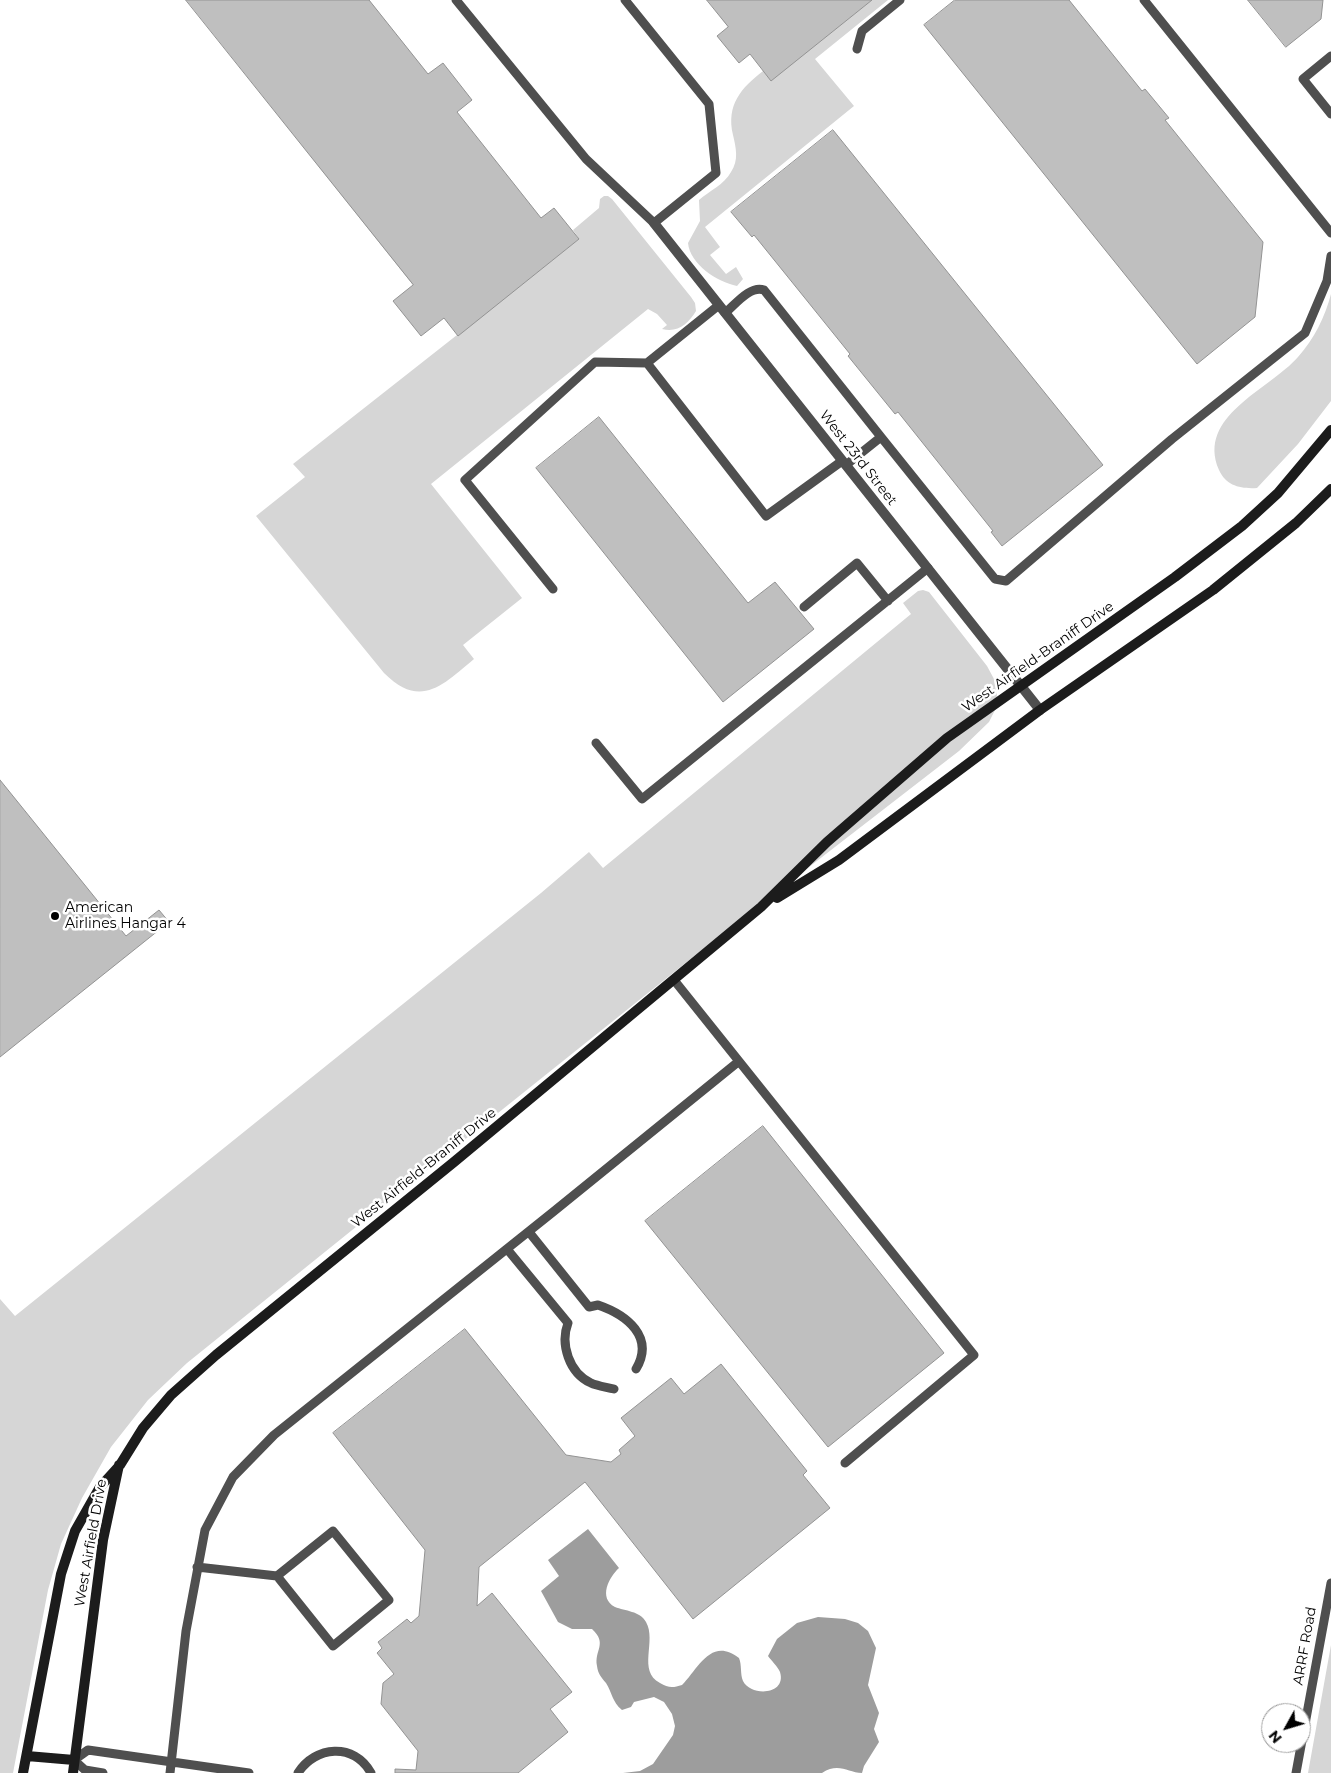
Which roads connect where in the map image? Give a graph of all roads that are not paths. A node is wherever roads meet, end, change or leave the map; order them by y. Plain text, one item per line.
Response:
1 (456, 0) edge
2 (625, 0) edge
3 (900, 0) edge
4 (1144, 0) edge
5 (857, 49) dead end
6 (1331, 56) edge
7 (1331, 114) edge
8 (654, 223) junction
9 (1331, 233) edge
10 (1331, 256) edge
11 (722, 309) junction
12 (647, 363) junction
13 (1331, 430) edge
14 (881, 437) junction
15 (844, 463) junction
16 (1331, 489) edge
17 (928, 568) junction
18 (553, 590) dead end
19 (888, 601) junction
20 (804, 607) dead end
21 (1021, 686) junction
22 (1040, 710) junction
23 (596, 744) dead end
24 (761, 907) junction
25 (674, 980) junction
26 (738, 1062) junction
27 (529, 1232) junction
28 (507, 1249) junction
29 (636, 1369) dead end
30 (614, 1389) dead end
31 (844, 1463) dead end
32 (120, 1465) junction
33 (197, 1567) junction
34 (277, 1576) junction
35 (1331, 1583) edge
36 (27, 1756) junction
37 (74, 1760) junction
38 (171, 1762) junction
39 (23, 1773) edge
40 (73, 1773) edge
41 (103, 1773) edge
42 (170, 1773) edge
43 (249, 1773) edge
44 (298, 1773) edge
45 (371, 1773) edge
46 (1296, 1773) edge

1 - 8 lane
2 - 8 lane
3 - 5 lane
4 - 9 lane
6 - 7 lane
8 - 11 street, West 23rd Street
10 - 14 lane
11 - 12 lane
11 - 14 lane
11 - 15 street, West 23rd Street
12 - 15 lane
12 - 18 lane
13 - 21 street, West Airfield-Braniff Drive
14 - 15 lane
15 - 17 street, West 23rd Street
16 - 22 street, West Airfield-Braniff Drive
17 - 19 lane
17 - 21 street, West 23rd Street
19 - 20 lane
19 - 23 lane
21 - 22 street, West 23rd Street
21 - 24 street, West Airfield-Braniff Drive
22 - 24 street, West Airfield-Braniff Drive
24 - 25 street, West Airfield-Braniff Drive
25 - 26 lane
25 - 32 street, West Airfield-Braniff Drive
26 - 27 lane
26 - 31 lane
27 - 28 lane
27 - 29 lane
28 - 30 lane
28 - 33 lane
32 - 36 street, West Airfield Drive
32 - 37 street, West Airfield Drive
33 - 34 lane
33 - 38 lane
34 - 34 lane
35 - 46 lane, ARRF Road
36 - 37 street
36 - 39 street, West Airfield Drive
37 - 38 lane
37 - 40 street, West Airfield Drive
37 - 41 lane
38 - 42 lane
38 - 43 lane
44 - 45 lane

